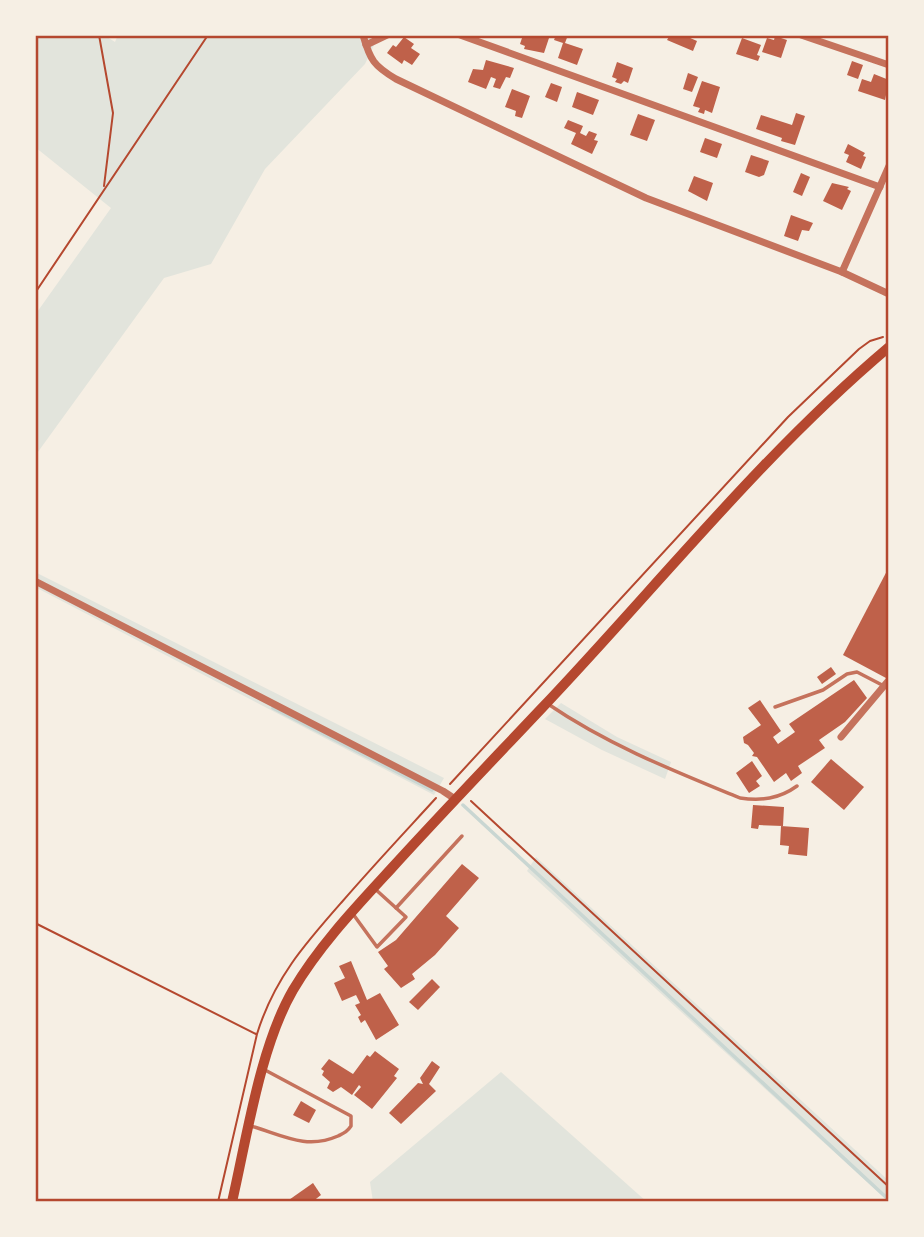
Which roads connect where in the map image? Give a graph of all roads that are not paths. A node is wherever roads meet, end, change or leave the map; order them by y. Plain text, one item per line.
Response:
1 (363, 35) edge
2 (387, 35) edge
3 (460, 35) edge
4 (801, 35) edge
5 (366, 45) junction
6 (889, 65) edge
7 (889, 166) edge
8 (880, 187) junction
9 (842, 272) junction
10 (889, 294) edge
11 (889, 347) edge
12 (35, 581) edge
13 (887, 683) edge
14 (546, 703) junction
15 (775, 707) dead end
16 (841, 737) dead end
17 (797, 786) dead end
18 (458, 795) junction
19 (462, 836) dead end
20 (374, 887) junction
21 (396, 908) junction
22 (352, 913) junction
23 (263, 1069) junction
24 (250, 1126) junction
25 (232, 1202) edge

1 - 5 street
2 - 5 street
3 - 8 street
4 - 6 street
5 - 9 street
7 - 8 street
8 - 9 street
9 - 10 street
11 - 14 main road
12 - 18 street
13 - 15 lane
13 - 16 street
14 - 17 lane
14 - 18 main road
18 - 20 main road
19 - 21 lane
20 - 21 lane
20 - 22 main road
21 - 22 lane
22 - 23 main road
23 - 24 main road
23 - 24 lane
24 - 25 main road

